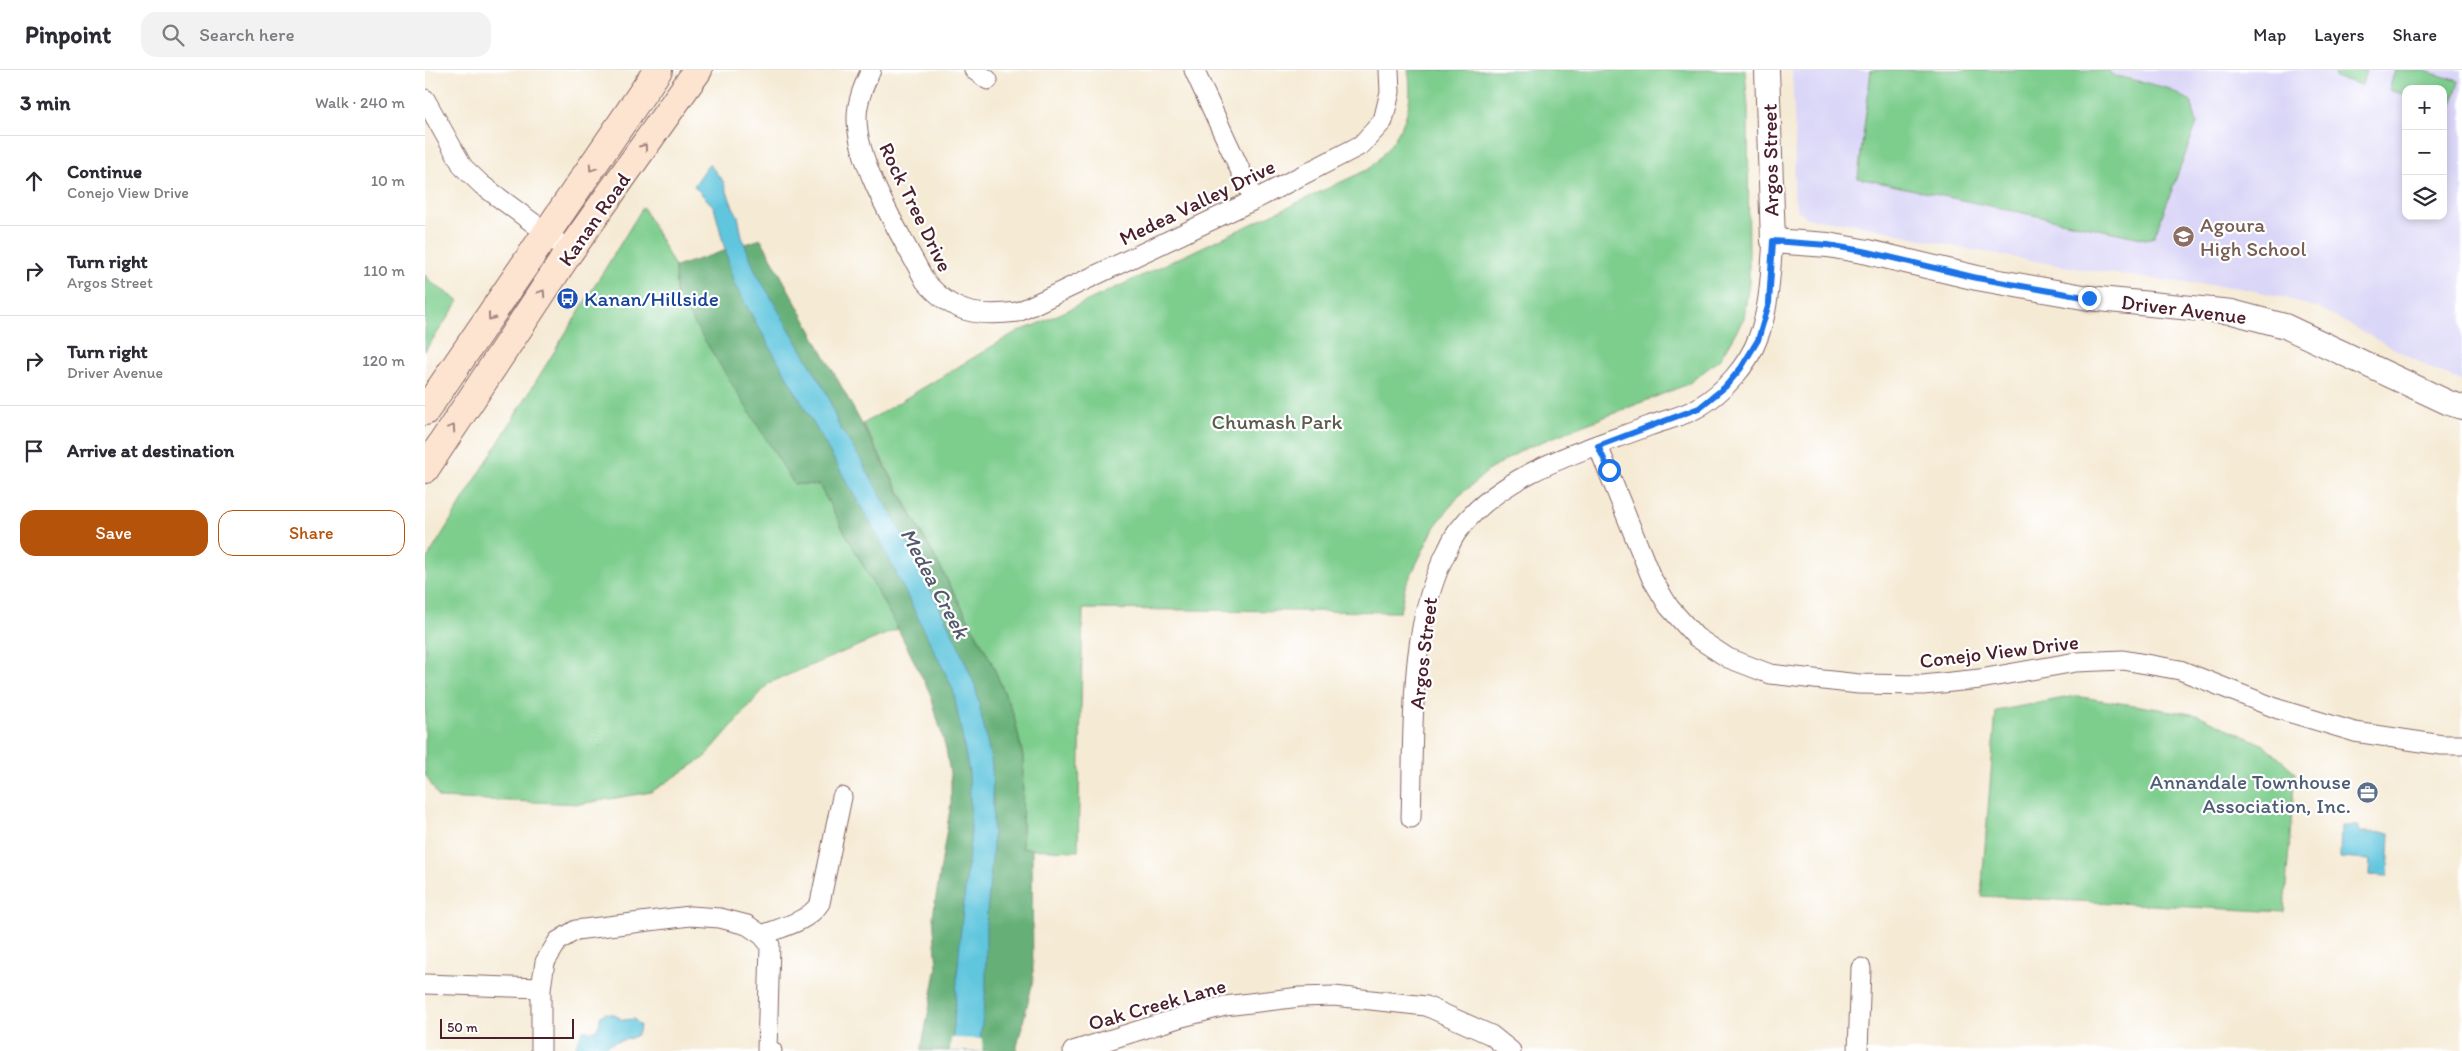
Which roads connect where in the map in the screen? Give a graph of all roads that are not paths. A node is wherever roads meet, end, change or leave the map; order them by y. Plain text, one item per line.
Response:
1 (658, 70) edge
2 (698, 70) edge
3 (871, 70) edge
4 (1195, 70) edge
5 (1389, 70) edge
6 (1767, 70) edge
7 (425, 99) edge
8 (1253, 200) junction
9 (548, 234) junction
10 (1773, 241) junction
11 (569, 252) junction
12 (971, 314) joint
13 (2462, 406) edge
14 (425, 411) edge
15 (1598, 446) junction
16 (425, 469) edge
17 (2462, 745) edge
18 (842, 797) dead end
19 (1411, 818) dead end
20 (762, 935) junction
21 (1861, 968) dead end
22 (425, 984) edge
23 (541, 988) junction
24 (541, 1051) edge
25 (767, 1051) edge
26 (772, 1051) edge
27 (1073, 1051) edge
28 (1511, 1051) edge
29 (1858, 1051) edge

1 -> 9 main road, Kanan Road
11 -> 2 main road, Kanan Road
3 - 12 street, Rock Tree Drive
4 - 8 street
5 - 8 street, Medea Valley Drive
6 - 10 street, Argos Street
7 - 9 street
8 - 12 street, Medea Valley Drive
9 - 11 street
9 -> 14 main road, Kanan Road
10 - 13 street, Driver Avenue
10 - 15 street, Argos Street
16 -> 11 main road, Kanan Road
15 - 17 street, Conejo View Drive
15 - 19 street, Argos Street
18 - 20 street
20 - 23 street
20 - 25 street
21 - 29 street
22 - 23 street
23 - 24 street
25 - 26 street
27 - 28 street, Oak Creek Lane

